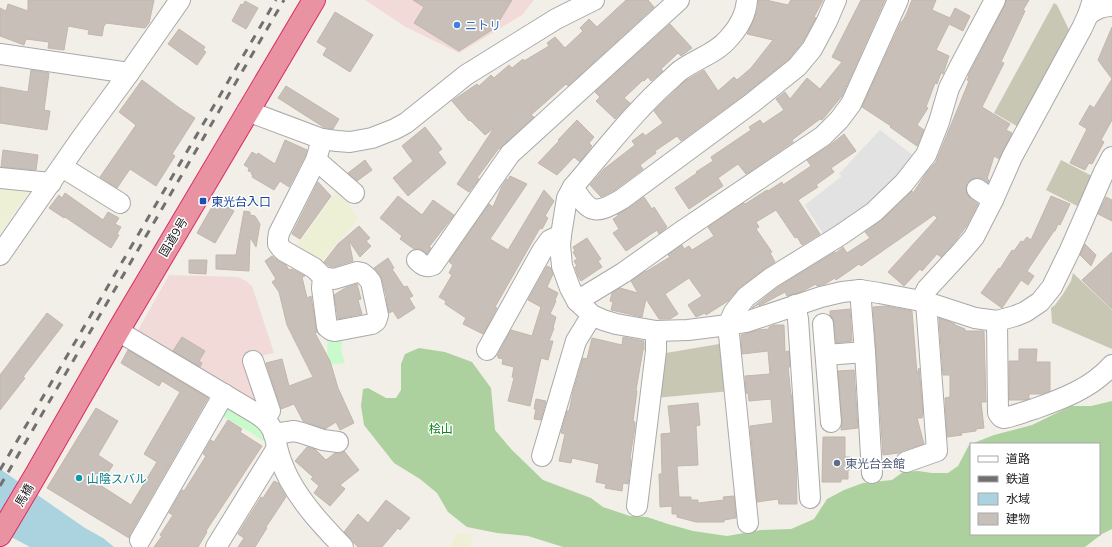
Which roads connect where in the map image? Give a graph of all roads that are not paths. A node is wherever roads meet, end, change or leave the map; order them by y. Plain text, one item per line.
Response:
1 (180, 0) edge
2 (314, 0) edge
3 (594, 0) edge
4 (679, 0) edge
5 (747, 0) edge
6 (836, 0) edge
7 (898, 0) edge
8 (995, 0) edge
9 (1112, 6) edge
10 (1090, 8) edge
11 (0, 54) edge
12 (129, 73) junction
13 (247, 111) junction
14 (322, 139) junction
15 (316, 160) junction
16 (62, 167) junction
17 (1109, 169) edge
18 (0, 178) edge
19 (51, 184) junction
20 (573, 187) junction
21 (354, 193) dead end
22 (120, 203) dead end
23 (561, 234) junction
24 (0, 255) edge
25 (417, 260) dead end
26 (323, 277) dead end
27 (860, 290) junction
28 (577, 301) junction
29 (924, 301) junction
30 (795, 305) junction
31 (592, 315) junction
32 (996, 321) junction
33 (824, 324) dead end
34 (728, 325) junction
35 (118, 331) junction
36 (656, 331) junction
37 (487, 350) dead end
38 (865, 352) junction
39 (826, 355) junction
40 (253, 361) dead end
41 (1112, 365) edge
42 (224, 394) junction
43 (831, 422) dead end
44 (272, 434) junction
45 (338, 442) dead end
46 (542, 456) dead end
47 (906, 462) dead end
48 (872, 473) dead end
49 (35, 476) joint
50 (810, 498) dead end
51 (637, 506) dead end
52 (748, 523) dead end
53 (0, 535) edge
54 (140, 540) dead end
55 (216, 547) edge
56 (343, 547) edge

1 - 12 street
2 - 13 highway, 国道9号
3 - 14 street
4 - 25 street
5 - 20 street
6 - 20 street
7 - 28 street
8 - 34 street
9 - 10 street
10 - 29 street
11 - 12 street
12 - 16 street
13 - 14 street
13 - 35 highway, 国道9号
14 - 15 street
15 - 21 street
15 - 26 street
16 - 19 street
16 - 22 street
17 - 32 street
18 - 19 street
19 - 24 street
20 - 23 street
23 - 28 street
23 - 37 street
27 - 29 street
27 - 30 street
27 - 38 street
28 - 31 street
29 - 32 street
29 - 47 street
30 - 34 street
30 - 50 street
31 - 36 street
31 - 46 street
32 - 41 street
33 - 39 street
34 - 36 street
34 - 52 street
35 - 42 street
35 - 49 highway, 国道9号
36 - 51 street
38 - 39 street
38 - 48 street
39 - 43 street
40 - 44 street
42 - 44 street
42 - 54 street
44 - 45 street
44 - 55 street
44 - 56 street
49 - 53 highway, 馬橋

